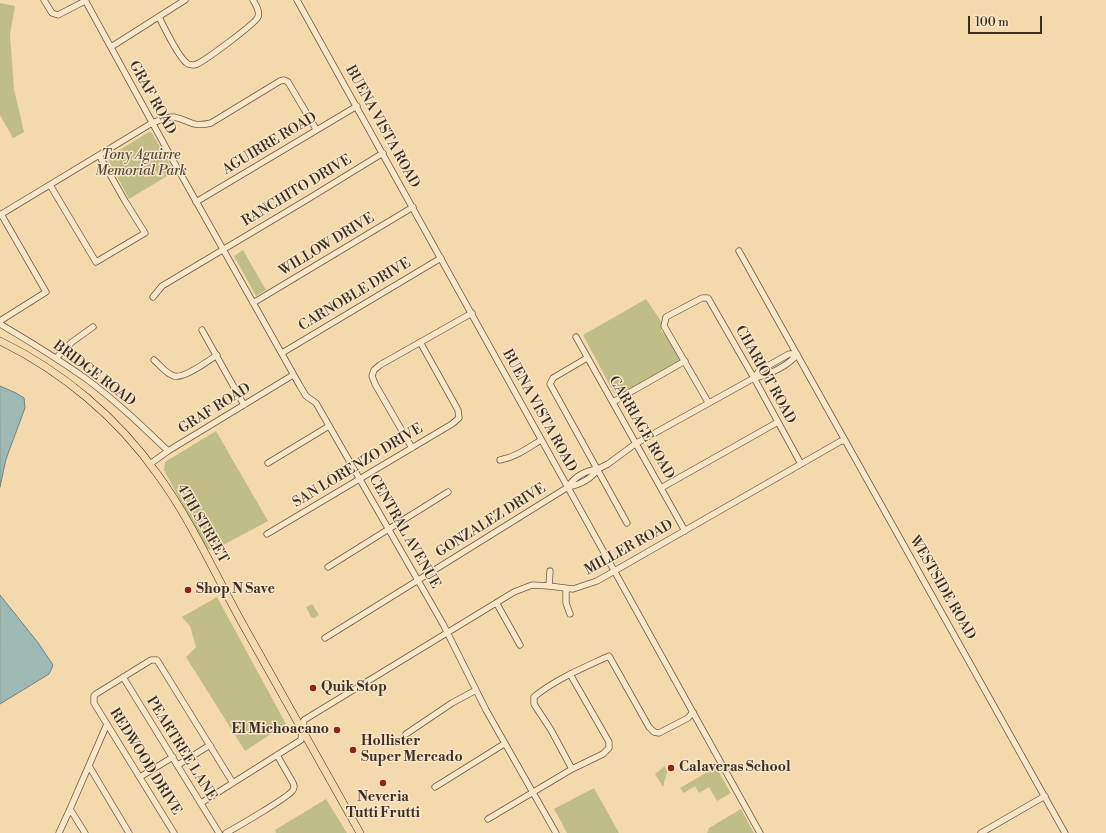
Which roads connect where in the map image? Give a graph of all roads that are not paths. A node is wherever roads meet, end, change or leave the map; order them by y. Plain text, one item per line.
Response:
1 (44, 0) edge
2 (85, 0) edge
3 (185, 0) edge
4 (252, 0) edge
5 (297, 0) edge
6 (159, 17) junction
7 (111, 47) junction
8 (356, 106) junction
9 (152, 123) junction
10 (316, 129) junction
11 (383, 153) junction
12 (99, 155) junction
13 (50, 185) junction
14 (196, 202) junction
15 (413, 207) junction
16 (1, 215) edge
17 (223, 249) junction
18 (739, 251) dead end
19 (441, 258) junction
20 (153, 297) dead end
21 (253, 303) junction
22 (472, 313) junction
23 (0, 323) edge
24 (93, 328) dead end
25 (202, 330) dead end
26 (576, 337) dead end
27 (0, 341) edge
28 (420, 342) junction
29 (282, 353) junction
30 (797, 354) junction
31 (217, 355) junction
32 (56, 358) junction
33 (587, 358) junction
34 (154, 360) dead end
35 (684, 361) junction
36 (293, 375) junction
37 (754, 378) junction
38 (613, 402) junction
39 (708, 402) junction
40 (244, 405) junction
41 (778, 422) junction
42 (330, 426) junction
43 (541, 440) junction
44 (845, 441) junction
45 (635, 444) junction
46 (412, 448) junction
47 (168, 451) junction
48 (500, 460) dead end
49 (268, 463) dead end
50 (150, 464) junction
51 (801, 464) junction
52 (598, 469) junction
53 (360, 478) junction
54 (568, 487) junction
55 (661, 488) junction
56 (448, 492) dead end
57 (627, 523) dead end
58 (388, 529) junction
59 (685, 531) junction
60 (267, 534) dead end
61 (328, 567) dead end
62 (550, 571) dead end
63 (615, 572) junction
64 (418, 581) junction
65 (549, 586) junction
66 (566, 589) junction
67 (497, 604) junction
68 (570, 614) dead end
69 (448, 634) junction
70 (325, 638) dead end
71 (520, 645) dead end
72 (570, 674) junction
73 (123, 677) junction
74 (476, 690) junction
75 (693, 712) junction
76 (107, 724) junction
77 (302, 729) junction
78 (406, 734) dead end
79 (504, 744) junction
80 (210, 745) junction
81 (277, 755) junction
82 (173, 757) junction
83 (178, 765) junction
84 (89, 766) junction
85 (572, 769) junction
86 (140, 777) junction
87 (233, 783) junction
88 (435, 787) dead end
89 (533, 792) junction
90 (1045, 796) junction
91 (201, 803) junction
92 (70, 809) junction
93 (488, 819) dead end
94 (58, 833) edge
95 (85, 833) edge
96 (129, 833) edge
97 (174, 833) edge
98 (219, 833) edge
99 (226, 833) edge
100 (360, 833) edge
101 (556, 833) edge
102 (760, 833) edge
103 (981, 833) edge
104 (1065, 833) edge

1 - 2 street
2 - 7 street, GRAF ROAD
3 - 6 street
4 - 6 street
5 - 8 street, BUENA VISTA ROAD
6 - 7 street
7 - 9 street, GRAF ROAD
8 - 10 street, AGUIRRE ROAD
8 - 11 street, BUENA VISTA ROAD
9 - 10 street
9 - 12 street
9 - 14 street, GRAF ROAD
10 - 14 street, AGUIRRE ROAD
11 - 15 street, BUENA VISTA ROAD
11 - 17 street, RANCHITO DRIVE
12 - 13 street
12 - 13 street
13 - 16 street
14 - 17 street, GRAF ROAD
15 - 19 street, BUENA VISTA ROAD
15 - 21 street, WILLOW DRIVE
16 - 23 street
17 - 20 street, RANCHITO DRIVE
17 - 21 street, CENTRAL AVENUE
18 - 30 street, WESTSIDE ROAD
19 - 22 street, BUENA VISTA ROAD
19 - 29 street, CARNOBLE DRIVE
21 - 29 street, CENTRAL AVENUE
22 - 28 street
22 - 43 street, BUENA VISTA ROAD
23 - 32 street, BRIDGE ROAD
24 - 32 street
25 - 31 street
26 - 33 street, CARRIAGE ROAD
27 - 50 main road, 4TH STREET
28 - 46 street, SAN LORENZO DRIVE
28 - 46 street
29 - 36 street, CENTRAL AVENUE
30 - 37 street, GONZALEZ DRIVE
30 - 44 street, WESTSIDE ROAD
31 - 34 street
31 - 40 street
32 - 47 street, BRIDGE ROAD
33 - 38 street, CARRIAGE ROAD
33 - 52 street
35 - 37 street, CHARIOT ROAD
35 - 38 street
35 - 39 street
36 - 40 street, GRAF ROAD
36 - 42 street, CENTRAL AVENUE
37 - 39 street, GONZALEZ DRIVE
37 - 41 street, CHARIOT ROAD
38 - 45 street, CARRIAGE ROAD
39 - 45 street, GONZALEZ DRIVE
40 - 47 street, GRAF ROAD
41 - 51 street, CHARIOT ROAD
41 - 55 street
42 - 49 street
42 - 53 street, CENTRAL AVENUE
43 - 48 street
43 - 54 street, BUENA VISTA ROAD
44 - 51 street, MILLER ROAD
44 - 90 street, WESTSIDE ROAD
45 - 52 street, GONZALEZ DRIVE
45 - 55 street, CARRIAGE ROAD
46 - 53 street, SAN LORENZO DRIVE
47 - 50 street, GRAF ROAD
50 - 77 main road, 4TH STREET
51 - 59 street, MILLER ROAD
52 - 54 street, GONZALEZ DRIVE
52 - 57 street
53 - 58 street, CENTRAL AVENUE
53 - 60 street, SAN LORENZO DRIVE
54 - 63 street, BUENA VISTA ROAD
54 - 64 street, GONZALEZ DRIVE
55 - 59 street, CARRIAGE ROAD
56 - 58 street
58 - 61 street
58 - 64 street, CENTRAL AVENUE
59 - 63 street, MILLER ROAD
62 - 65 street
63 - 66 street, MILLER ROAD
63 - 75 street, BUENA VISTA ROAD
64 - 69 street, CENTRAL AVENUE
64 - 70 street, GONZALEZ DRIVE
65 - 66 street, MILLER ROAD
65 - 67 street, MILLER ROAD
66 - 68 street
67 - 69 street, MILLER ROAD
67 - 71 street
69 - 74 street, CENTRAL AVENUE
69 - 77 street, MILLER ROAD
72 - 75 street
72 - 85 street
72 - 85 street
73 - 76 street, REDWOOD DRIVE
73 - 80 street
73 - 82 street, PEARTREE LANE
74 - 78 street
74 - 79 street, CENTRAL AVENUE
75 - 102 street, BUENA VISTA ROAD
76 - 84 street
76 - 86 street, REDWOOD DRIVE
77 - 81 street, MILLER ROAD
77 - 100 main road, 4TH STREET
79 - 88 street
79 - 89 street, CENTRAL AVENUE
80 - 83 street
80 - 87 street
81 - 87 street
81 - 99 street
82 - 83 street, PEARTREE LANE
82 - 86 street
83 - 91 street, PEARTREE LANE
84 - 92 street
84 - 96 street
85 - 89 street
86 - 97 street, REDWOOD DRIVE
87 - 91 street
89 - 93 street
89 - 101 street, CENTRAL AVENUE
90 - 103 street
90 - 104 street, WESTSIDE ROAD
91 - 98 street, PEARTREE LANE
92 - 94 street
92 - 95 street

